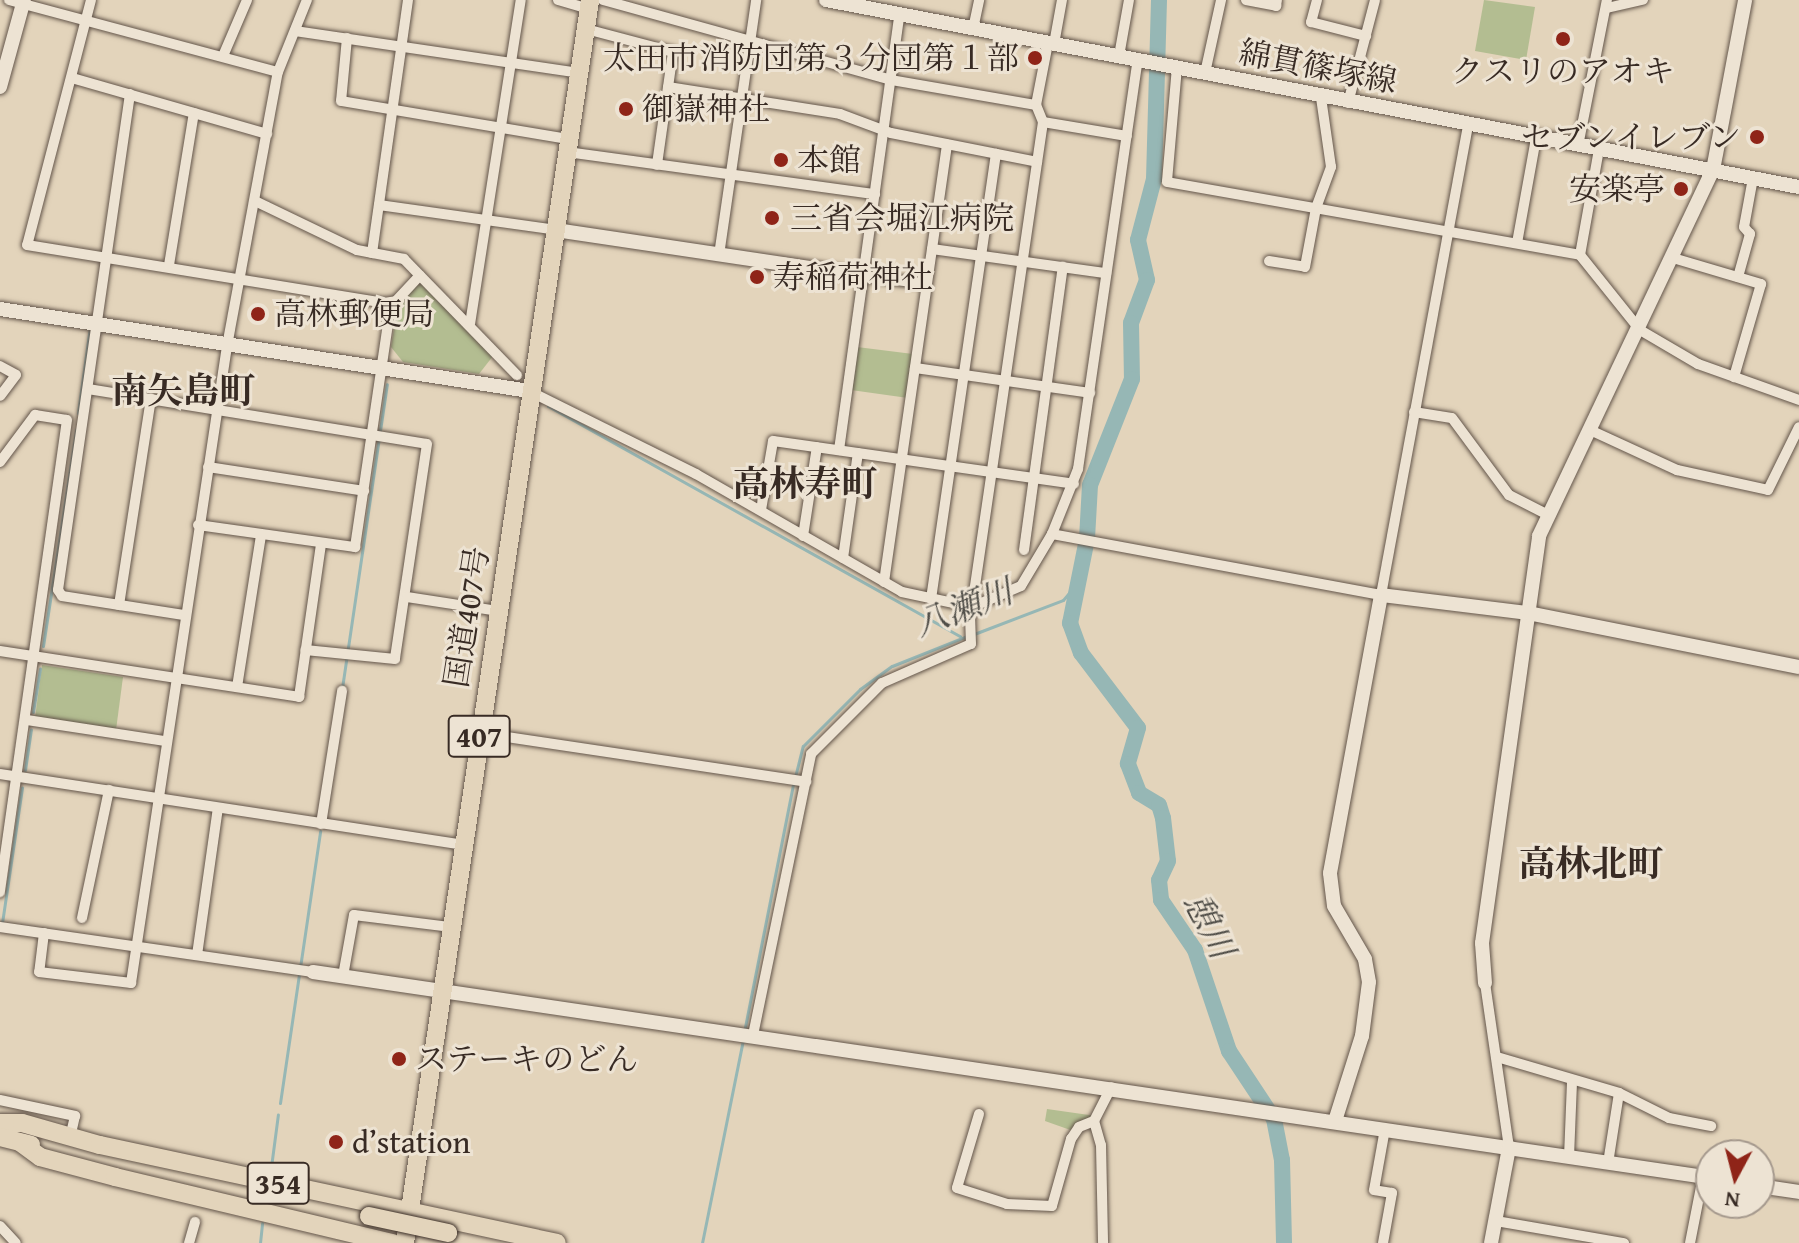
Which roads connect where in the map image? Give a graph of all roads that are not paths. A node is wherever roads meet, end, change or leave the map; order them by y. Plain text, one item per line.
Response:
1 (91, 0) edge
2 (247, 0) edge
3 (307, 0) edge
4 (408, 0) edge
5 (521, 0) edge
6 (558, 0) edge
7 (756, 0) edge
8 (979, 0) edge
9 (1062, 0) edge
10 (1129, 0) edge
11 (1221, 0) edge
12 (1246, 0) edge
13 (1277, 0) edge
14 (1317, 0) edge
15 (1375, 0) edge
16 (1643, 0) edge
17 (1745, 0) edge
18 (19, 1) edge
19 (835, 1) edge
20 (594, 3) edge
21 (1607, 4) edge
22 (899, 15) junction
23 (86, 19) junction
24 (586, 29) junction
25 (973, 29) junction
26 (295, 31) junction
27 (1366, 36) junction
28 (347, 38) junction
29 (750, 38) junction
30 (1051, 44) junction
31 (401, 47) junction
32 (223, 56) junction
33 (1119, 56) junction
34 (1140, 60) junction
35 (511, 64) junction
36 (1175, 67) junction
37 (278, 72) junction
38 (579, 73) junction
39 (1205, 73) junction
40 (72, 78) junction
41 (891, 80) junction
42 (0, 87) edge
43 (668, 87) junction
44 (130, 94) junction
45 (742, 98) junction
46 (1321, 98) junction
47 (1348, 103) junction
48 (1036, 105) junction
49 (391, 111) junction
50 (194, 113) junction
51 (1043, 122) junction
52 (1468, 125) junction
53 (502, 129) junction
54 (884, 129) junction
55 (267, 134) junction
56 (1127, 136) junction
57 (1536, 138) junction
58 (568, 145) junction
59 (947, 145) junction
60 (1578, 146) junction
61 (1599, 149) junction
62 (996, 154) junction
63 (1037, 162) junction
64 (657, 165) junction
65 (1713, 170) junction
66 (731, 175) junction
67 (1753, 178) junction
68 (1799, 187) edge
69 (875, 194) junction
70 (255, 201) junction
71 (379, 205) junction
72 (1316, 208) junction
73 (488, 220) junction
74 (556, 230) junction
75 (1448, 232) junction
76 (1517, 243) junction
77 (932, 249) junction
78 (372, 253) junction
79 (719, 255) junction
80 (1580, 255) junction
81 (106, 256) junction
82 (979, 256) junction
83 (1673, 258) junction
84 (1269, 261) dead end
85 (1023, 262) junction
86 (169, 265) junction
87 (1063, 267) junction
88 (1106, 273) junction
89 (420, 275) junction
90 (863, 276) junction
91 (1738, 277) junction
92 (239, 280) junction
93 (927, 284) junction
94 (391, 303) junction
95 (0, 309) edge
96 (97, 324) junction
97 (470, 324) junction
98 (1640, 330) junction
99 (227, 346) junction
100 (0, 366) edge
101 (915, 368) junction
102 (382, 371) junction
103 (517, 375) dead end
104 (962, 375) junction
105 (1734, 377) junction
106 (1005, 381) junction
107 (1047, 387) junction
108 (88, 389) junction
109 (529, 391) junction
110 (1090, 393) junction
111 (0, 396) edge
112 (151, 398) junction
113 (1799, 400) edge
114 (216, 409) junction
115 (1414, 412) junction
116 (67, 420) junction
117 (83, 423) junction
118 (1799, 427) edge
119 (1590, 430) junction
120 (373, 434) junction
121 (817, 447) junction
122 (839, 450) junction
123 (858, 453) junction
124 (902, 460) junction
125 (0, 462) edge
126 (949, 466) junction
127 (208, 467) junction
128 (992, 473) junction
129 (1033, 479) junction
130 (1074, 484) junction
131 (364, 491) junction
132 (761, 510) junction
133 (1548, 515) junction
134 (198, 525) junction
135 (1052, 534) junction
136 (261, 535) junction
137 (803, 536) junction
138 (321, 545) junction
139 (1024, 550) dead end
140 (843, 558) junction
141 (884, 582) junction
142 (1381, 595) junction
143 (407, 597) junction
144 (931, 599) junction
145 (119, 605) junction
146 (972, 607) junction
147 (499, 611) junction
148 (1528, 613) junction
149 (184, 615) junction
150 (305, 650) junction
151 (0, 651) edge
152 (36, 656) junction
153 (1799, 667) edge
154 (175, 678) junction
155 (237, 687) junction
156 (342, 691) dead end
157 (27, 720) junction
158 (480, 733) junction
159 (165, 741) junction
160 (0, 774) edge
161 (18, 777) junction
162 (804, 782) junction
163 (109, 790) junction
164 (156, 799) junction
165 (218, 808) junction
166 (321, 824) junction
167 (463, 845) junction
168 (0, 892) edge
169 (82, 918) dead end
170 (0, 927) edge
171 (451, 927) junction
172 (44, 933) junction
173 (133, 947) junction
174 (197, 955) junction
175 (313, 972) joint
176 (343, 976) junction
177 (1485, 983) joint
178 (441, 992) junction
179 (746, 1034) junction
180 (1497, 1057) junction
181 (1572, 1081) junction
182 (1111, 1087) junction
183 (1619, 1093) junction
184 (0, 1100) edge
185 (979, 1114) dead end
186 (1094, 1121) junction
187 (1335, 1121) junction
188 (0, 1124) edge
189 (1711, 1126) dead end
190 (1385, 1129) junction
191 (0, 1137) edge
192 (69, 1140) junction
193 (21, 1143) junction
194 (1509, 1148) junction
195 (1569, 1157) junction
196 (1608, 1163) junction
197 (1695, 1176) edge
198 (1775, 1188) edge
199 (1799, 1192) edge
200 (409, 1213) junction
201 (1696, 1219) edge
202 (1496, 1221) junction
203 (195, 1222) dead end
204 (368, 1222) junction
205 (0, 1226) edge
206 (444, 1238) edge
207 (16, 1243) edge
208 (189, 1243) edge
209 (393, 1243) edge
210 (405, 1243) edge
211 (498, 1243) edge
212 (557, 1243) edge
213 (1103, 1243) edge
214 (1383, 1243) edge
215 (1491, 1243) edge
216 (1624, 1243) edge
217 (1690, 1243) edge

1 - 23 street
2 - 32 street
3 - 26 street
4 - 31 street
5 - 35 street
6 - 20 street
7 - 29 street
8 - 25 street
9 - 30 street
10 - 33 street
11 - 39 street
12 - 13 street
14 - 27 street
15 - 27 street
16 - 21 street
17 - 65 street
18 - 23 street
18 - 42 street
19 - 22 street, 綿貫篠塚線
20 - 24 highway, 国道407号 / 407
20 - 29 street
21 - 60 street
22 - 25 street, 綿貫篠塚線
22 - 41 street
23 - 32 street
23 - 40 street
24 - 38 highway, 国道407号 / 407
24 - 43 street
25 - 30 street, 綿貫篠塚線
26 - 28 street
26 - 37 street
27 - 47 street
28 - 31 street
28 - 49 street
29 - 41 street
29 - 45 street
30 - 33 street, 綿貫篠塚線
30 - 48 street
31 - 35 street
31 - 49 street
32 - 37 street
33 - 34 street, 綿貫篠塚線
34 - 36 street, 綿貫篠塚線
34 - 56 street
35 - 38 street
35 - 53 street
36 - 39 street, 綿貫篠塚線
36 - 72 street
37 - 55 street
38 - 58 highway, 国道407号 / 407
39 - 46 street, 綿貫篠塚線
40 - 44 street
40 - 81 street
41 - 48 street
41 - 54 street
43 - 45 street
43 - 64 street
44 - 50 street
44 - 81 street
45 - 54 street
45 - 66 street
46 - 47 street, 綿貫篠塚線
46 - 72 street
47 - 52 street, 綿貫篠塚線
48 - 51 street
49 - 53 street
49 - 71 street
50 - 55 street
50 - 86 street
51 - 56 street
51 - 63 street
52 - 57 street, 綿貫篠塚線
52 - 75 street
53 - 58 street
53 - 73 street
54 - 59 street
54 - 69 street
55 - 70 street
56 - 88 street
57 - 60 street, 綿貫篠塚線
57 - 76 street
58 - 64 street
58 - 74 highway, 国道407号 / 407
59 - 62 street
59 - 77 street
60 - 61 street, 綿貫篠塚線
61 - 65 street, 綿貫篠塚線
61 - 80 street
62 - 63 street
62 - 82 street
63 - 85 street
64 - 66 street
65 - 67 street, 綿貫篠塚線
65 - 83 street
66 - 69 street
66 - 79 street
67 - 68 street, 綿貫篠塚線
67 - 91 street
69 - 90 street
70 - 78 street
70 - 92 street
71 - 73 street
71 - 78 street
72 - 75 street
72 - 84 street
73 - 74 street
73 - 97 street
74 - 79 street
74 - 109 highway, 国道407号 / 407
75 - 76 street
75 - 115 street
76 - 80 street
77 - 82 street
77 - 93 street
78 - 89 street
79 - 90 street
80 - 98 street
81 - 86 street
81 - 96 street
82 - 85 street
82 - 104 street
83 - 91 street
83 - 98 street
85 - 87 street
85 - 106 street
86 - 92 street
87 - 88 street
87 - 107 street
88 - 110 street
89 - 94 street
89 - 97 street
90 - 93 street
90 - 122 street
91 - 105 street
92 - 94 street
92 - 99 street
93 - 101 street
94 - 102 street
95 - 96 street
96 - 99 street
96 - 108 street
97 - 103 street
98 - 105 street
98 - 119 street
99 - 102 street
99 - 114 street
100 - 111 street
101 - 104 street
101 - 124 street
102 - 109 street
102 - 120 street
104 - 106 street
104 - 126 street
105 - 113 street
106 - 107 street
106 - 128 street
107 - 110 street
107 - 129 street
108 - 112 street
108 - 117 street
109 - 132 street
109 - 147 highway, 国道407号 / 407
110 - 130 street
112 - 114 street
112 - 145 street
114 - 120 street
114 - 127 street
115 - 133 street
115 - 142 street
116 - 117 street
116 - 125 street
116 - 152 street
117 - 145 street
118 - 119 street
119 - 133 street
120 - 131 street
120 - 143 street
121 - 122 street
121 - 132 street
121 - 137 street
122 - 123 street
123 - 124 street
123 - 140 street
124 - 126 street
124 - 141 street
126 - 128 street
126 - 144 street
127 - 131 street
127 - 134 street
128 - 129 street
128 - 146 street
129 - 130 street
129 - 139 street
130 - 135 street
131 - 138 street
132 - 137 street
133 - 148 street
134 - 136 street
134 - 149 street
135 - 142 street
135 - 146 street
136 - 138 street
136 - 155 street
137 - 140 street
138 - 150 street
140 - 141 street
141 - 144 street
142 - 148 street
142 - 187 street
143 - 147 street
143 - 150 street
144 - 146 street
145 - 149 street
146 - 162 street
147 - 158 highway, 国道407号 / 407
148 - 153 street
148 - 177 street
149 - 154 street
150 - 155 street
151 - 152 street
152 - 154 street
152 - 157 street
154 - 155 street
154 - 159 street
156 - 166 street
157 - 159 street
157 - 161 street
158 - 162 street
158 - 167 highway, 国道407号 / 407
159 - 164 street
160 - 161 street
161 - 163 street
161 - 168 street
162 - 179 street
163 - 164 street
163 - 169 street
164 - 165 street
164 - 173 street
165 - 166 street
165 - 174 street
166 - 167 street
167 - 171 highway, 国道407号 / 407
170 - 172 street
171 - 176 street
171 - 178 highway, 国道407号 / 407
172 - 173 street
172 - 173 street
173 - 174 street
174 - 175 street
175 - 176 street
176 - 178 street
177 - 180 street
178 - 179 street
178 - 200 highway, 国道407号 / 407
179 - 182 street
180 - 181 street
180 - 194 street
181 - 183 street
181 - 195 street
182 - 186 street
182 - 187 street
183 - 189 street
183 - 196 street
184 - 192 street
185 - 186 street
186 - 213 street
187 - 190 street
188 - 192 highway, 354
190 - 194 street
190 - 214 street
191 - 193 highway, 354
192 - 200 highway, 354
192 - 204 highway, 354
193 - 204 highway, 354
193 - 209 highway, 354
194 - 195 street
194 - 202 street
195 - 196 street
196 - 197 street
198 - 199 street
200 - 210 highway, 国道407号 / 407
200 - 212 highway, 354
201 - 217 street
202 - 215 street
202 - 216 street
203 - 208 street
204 - 206 highway, 354, bridge
205 - 207 street
206 - 211 highway, 354

